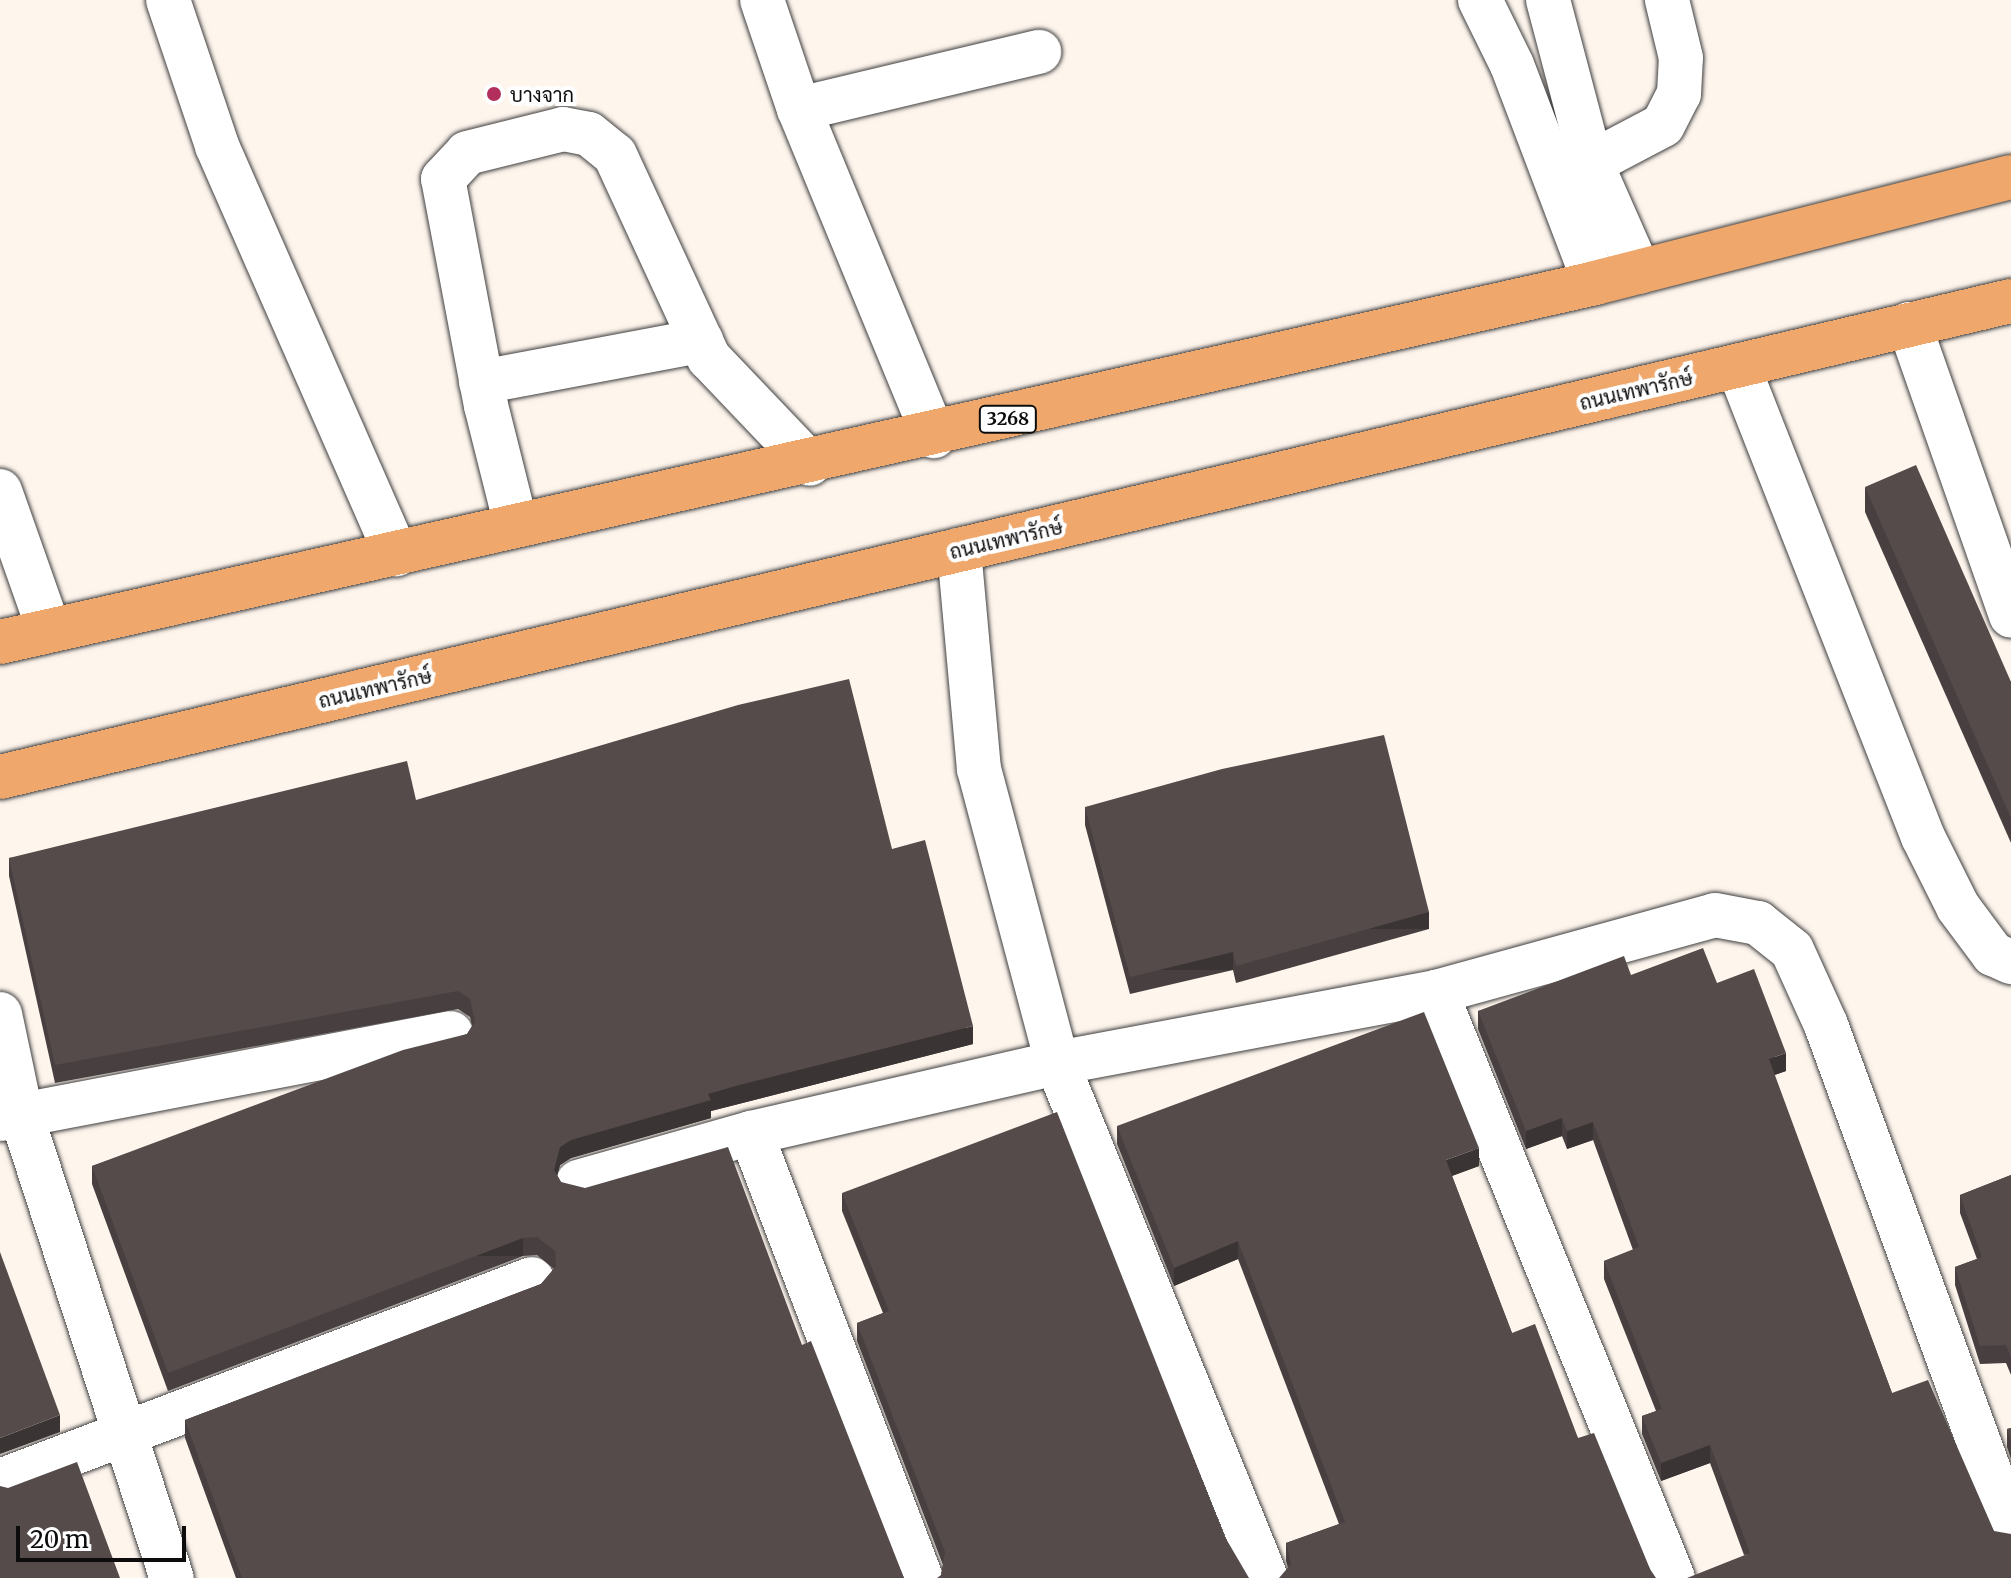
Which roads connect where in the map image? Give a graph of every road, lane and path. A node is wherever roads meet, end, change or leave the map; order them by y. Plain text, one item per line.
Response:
1 (168, 0) edge
2 (762, 0) edge
3 (1480, 0) edge
4 (1548, 0) edge
5 (1667, 0) edge
6 (1039, 52) dead end
7 (799, 109) junction
8 (1591, 163) junction
9 (2011, 177) edge
10 (1639, 272) junction
11 (1595, 283) junction
12 (2008, 311) edge
13 (1909, 324) junction
14 (701, 341) junction
15 (1738, 366) junction
16 (481, 382) junction
17 (934, 436) junction
18 (810, 464) junction
19 (0, 491) edge
20 (516, 525) junction
21 (959, 550) junction
22 (396, 554) junction
23 (2011, 616) edge
24 (49, 630) junction
25 (0, 642) edge
26 (0, 777) edge
27 (2011, 962) edge
28 (1436, 992) junction
29 (0, 1014) edge
30 (451, 1033) dead end
31 (1057, 1063) junction
32 (10, 1116) edge
33 (751, 1133) junction
34 (578, 1182) dead end
35 (532, 1279) dead end
36 (125, 1434) junction
37 (0, 1481) edge
38 (2011, 1530) edge
39 (172, 1578) edge
40 (921, 1578) edge
41 (1266, 1578) edge
42 (1673, 1578) edge

1 - 22 street
2 - 7 street
3 - 11 street
4 - 8 street
5 - 8 street
6 - 7 street
7 - 17 street
8 - 10 street
9 - 10 main road, 3268
10 - 11 main road, 3268
11 - 17 main road, 3268
12 - 13 main road, ถนนเทพารักษ์
13 - 15 main road, ถนนเทพารักษ์
13 - 23 street
14 - 16 street
14 - 16 street
14 - 18 street
15 - 21 main road, ถนนเทพารักษ์
15 - 27 street
16 - 20 street
17 - 18 main road, 3268
18 - 20 main road, 3268
19 - 24 street
20 - 22 main road, 3268
21 - 26 main road, ถนนเทพารักษ์
21 - 31 street
22 - 24 main road, 3268
24 - 25 main road, 3268
28 - 31 street
28 - 38 street
28 - 42 street
29 - 32 street
30 - 32 street
31 - 33 street
31 - 41 street
32 - 36 street
33 - 34 street
33 - 40 street
35 - 36 street
36 - 37 street
36 - 39 street

